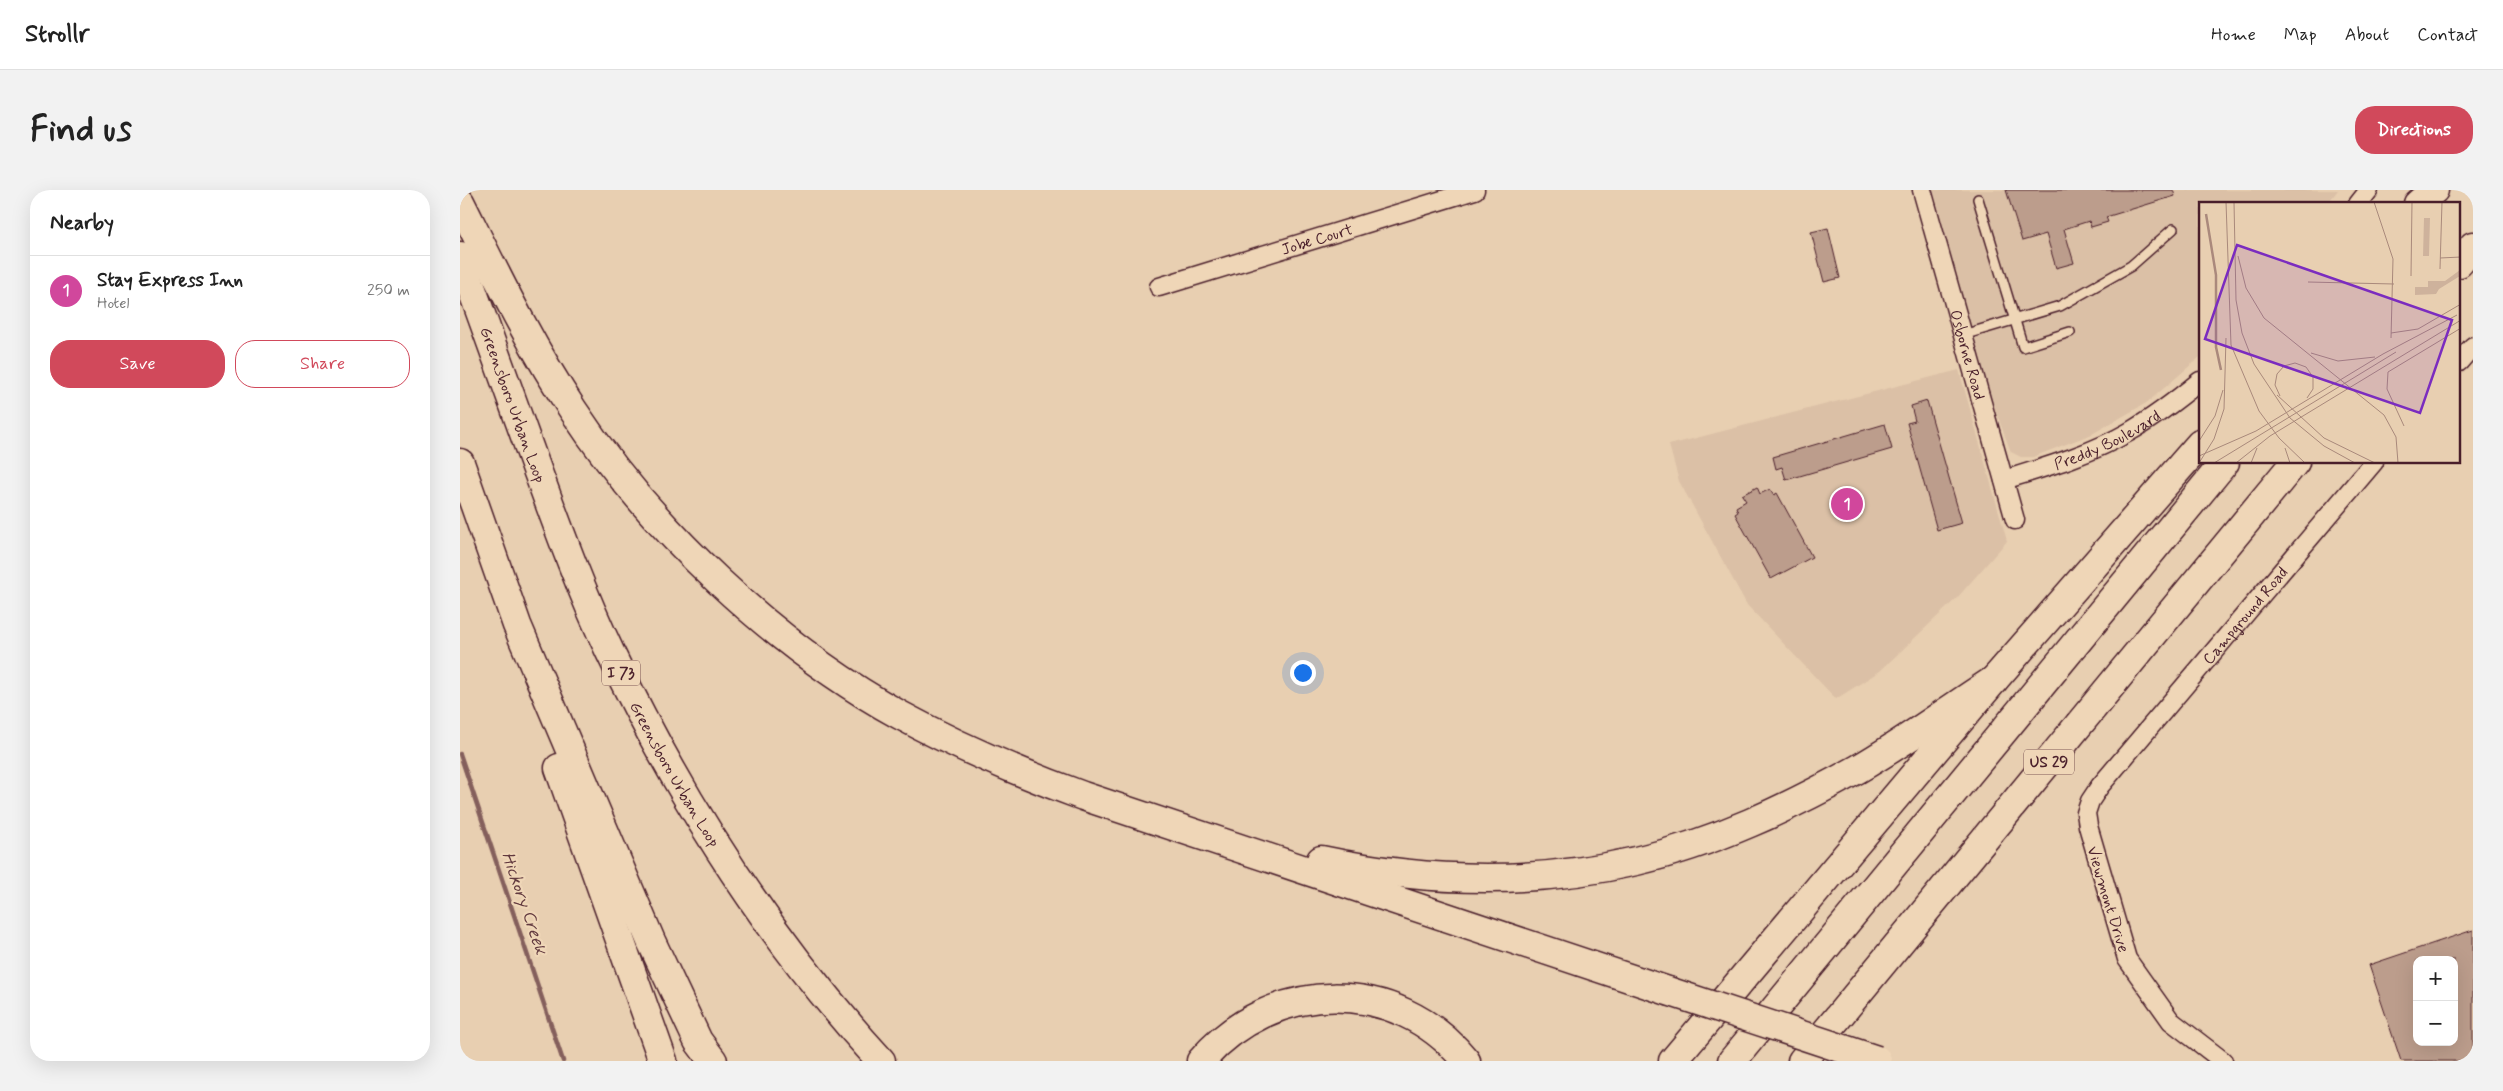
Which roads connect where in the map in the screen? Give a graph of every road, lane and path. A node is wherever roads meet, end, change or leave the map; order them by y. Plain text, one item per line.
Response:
1 (1475, 190) edge
2 (1922, 190) edge
3 (2369, 190) edge
4 (2434, 190) edge
5 (2451, 190) edge
6 (1978, 199) dead end
7 (460, 202) edge
8 (2360, 202) edge
9 (2420, 202) edge
10 (2441, 202) edge
11 (2173, 229) dead end
12 (2473, 246) edge
13 (460, 256) edge
14 (2460, 262) edge
15 (1159, 287) dead end
16 (2015, 320) junction
17 (2070, 332) dead end
18 (1963, 335) junction
19 (2473, 346) edge
20 (2460, 361) edge
21 (2199, 382) edge
22 (2199, 445) edge
23 (460, 463) edge
24 (2222, 464) edge
25 (2293, 464) edge
26 (2372, 464) edge
27 (2004, 480) junction
28 (2015, 520) dead end
29 (517, 625) junction
30 (1994, 680) junction
31 (2115, 768) joint
32 (1212, 840) junction
33 (878, 1056) edge
34 (1879, 1060) edge
35 (663, 1061) edge
36 (713, 1061) edge
37 (1201, 1061) edge
38 (1466, 1061) edge
39 (1673, 1061) edge
40 (1732, 1061) edge
41 (1802, 1061) edge
42 (2223, 1061) edge

1 - 15 street, Jobe Court
2 - 18 street, Osborne Road
3 - 8 street
4 - 9 highway
5 - 10 highway
6 - 16 lane
7 - 32 highway
11 - 16 lane
12 - 14 highway
13 - 33 highway, Greensboro Urban Loop / I 73
16 - 17 lane
16 - 18 lane
18 - 27 street, Osborne Road
19 - 20 street
21 - 27 street, Preddy Boulevard
22 - 30 highway
23 - 29 highway
24 - 40 highway
25 - 41 highway, US 29
26 - 31 street, Campground Road
27 - 28 street, Osborne Road
29 - 35 highway
29 - 36 highway
30 - 32 highway
30 - 39 highway
31 - 42 street, Viewmont Drive
32 - 34 highway, bridge
37 - 38 highway

